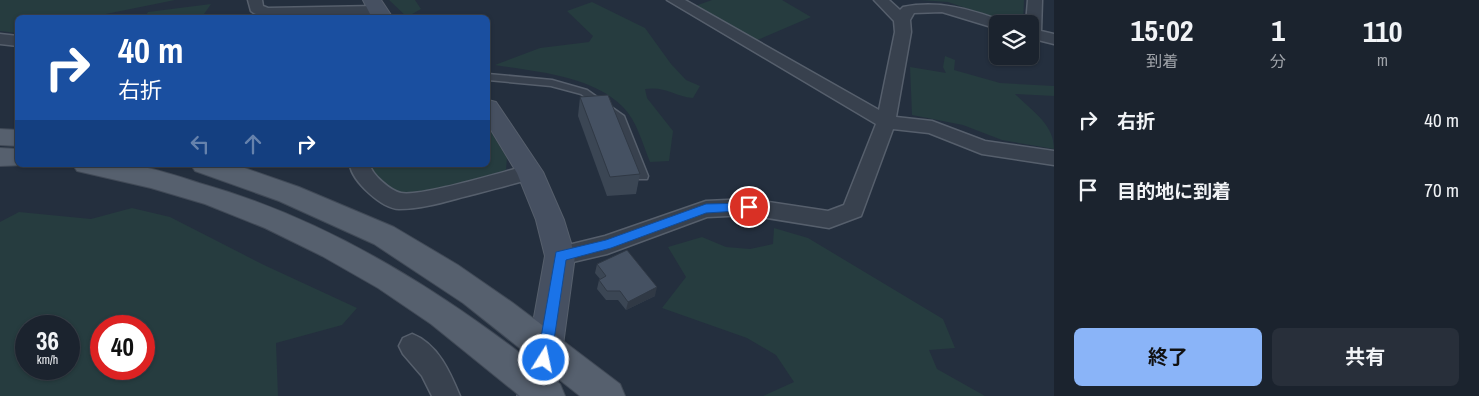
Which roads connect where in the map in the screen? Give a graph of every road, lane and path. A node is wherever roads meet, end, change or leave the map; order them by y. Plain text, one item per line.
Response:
1 (255, 0) edge
2 (674, 0) edge
3 (881, 0) edge
4 (1035, 0) edge
5 (377, 9) edge
6 (1033, 15) edge
7 (902, 20) junction
8 (989, 21) edge
9 (1039, 36) edge
10 (0, 39) edge
11 (1054, 39) edge
12 (15, 41) edge
13 (490, 77) edge
14 (490, 110) edge
15 (886, 122) junction
16 (0, 137) edge
17 (15, 138) edge
18 (0, 157) edge
19 (15, 158) edge
20 (1054, 158) edge
21 (97, 167) edge
22 (211, 167) edge
23 (360, 167) edge
24 (530, 172) junction
25 (643, 176) dead end
26 (560, 256) junction
27 (546, 345) junction
28 (412, 346) dead end
29 (540, 394) edge
30 (446, 396) edge
31 (607, 396) edge

1 - 5 street
2 - 15 street
3 - 7 street
4 - 6 street
7 - 8 street
7 - 15 street
9 - 11 street
10 - 12 street
13 - 25 lane
14 - 24 street
15 - 20 street
15 - 26 street
16 - 17 main road
18 - 19 main road
21 - 29 main road
22 - 27 main road
23 - 24 street
24 - 26 street
26 - 27 street
27 - 29 street
27 - 31 main road
28 - 30 street

